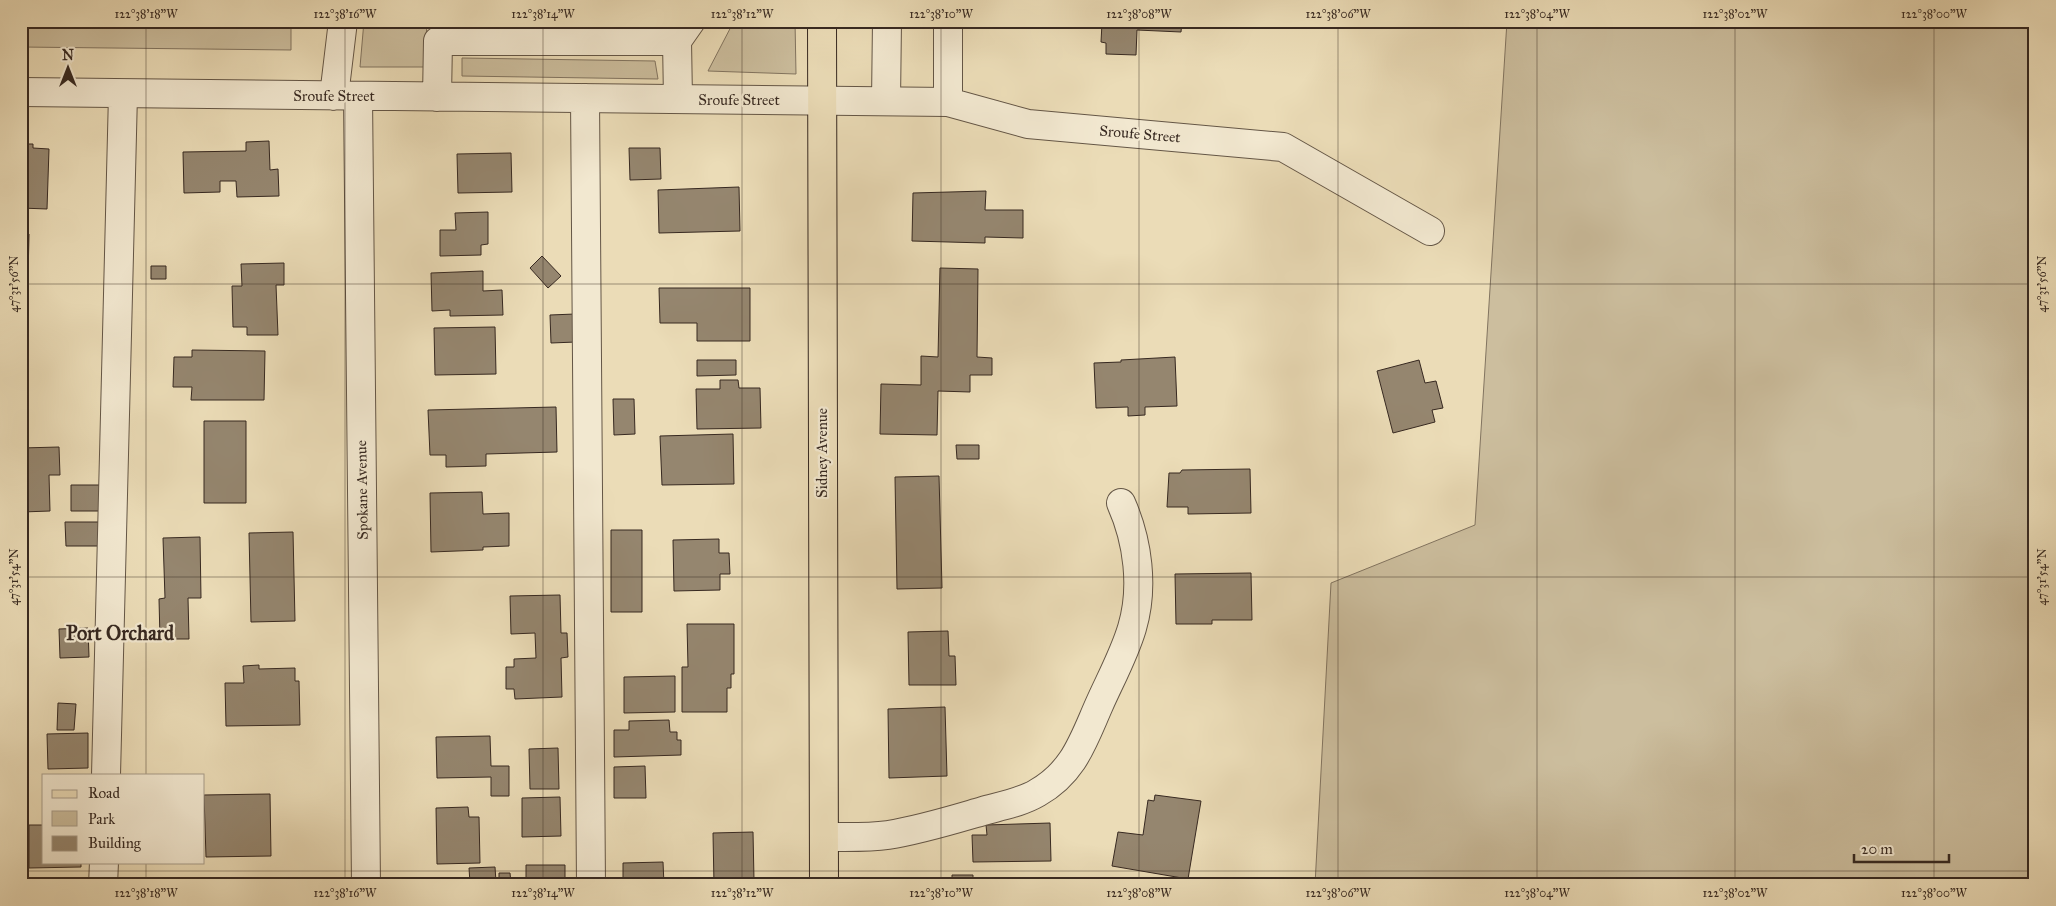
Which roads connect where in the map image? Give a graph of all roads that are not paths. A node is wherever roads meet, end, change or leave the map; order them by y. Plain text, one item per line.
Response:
1 (343, 21) edge
2 (822, 21) edge
3 (887, 21) edge
4 (948, 21) edge
5 (684, 31) edge
6 (21, 92) edge
7 (123, 94) junction
8 (346, 96) junction
9 (437, 97) junction
10 (585, 98) junction
11 (678, 99) junction
12 (821, 100) junction
13 (886, 101) junction
14 (948, 102) junction
15 (1430, 231) dead end
16 (1121, 503) dead end
17 (106, 774) edge
18 (824, 837) junction
19 (104, 864) edge
20 (103, 885) edge
21 (366, 885) edge
22 (591, 885) edge
23 (824, 885) edge

1 - 8 street, Spokane Avenue
2 - 12 main road, Sidney Avenue
3 - 13 street
4 - 14 street
5 - 9 street
5 - 11 street
6 - 7 street, Sroufe Street
7 - 8 street, Sroufe Street
7 - 17 street
8 - 9 street, Sroufe Street
8 - 21 street, Spokane Avenue
9 - 10 street, Sroufe Street
10 - 11 street, Sroufe Street
10 - 22 street
11 - 12 street, Sroufe Street
12 - 13 street, Sroufe Street
12 - 18 main road, Sidney Avenue
13 - 14 street, Sroufe Street
14 - 15 street, Sroufe Street
16 - 18 street
18 - 23 main road, Sidney Avenue
19 - 20 street

